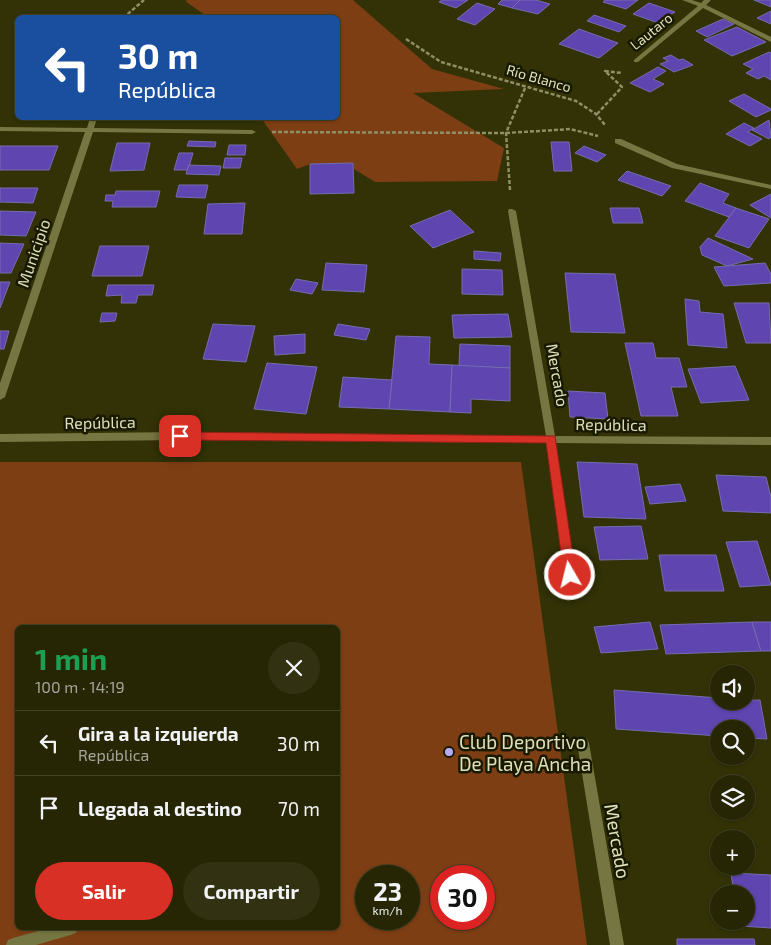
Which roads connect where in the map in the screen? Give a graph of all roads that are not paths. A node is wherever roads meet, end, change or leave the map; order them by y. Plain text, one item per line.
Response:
1 (685, 0) edge
2 (708, 0) edge
3 (702, 5) junction
4 (771, 40) edge
5 (636, 61) dead end
6 (92, 120) edge
7 (0, 129) edge
8 (89, 130) junction
9 (252, 132) road end
10 (618, 141) road end
11 (771, 187) edge
12 (512, 211) road end
13 (0, 397) edge
14 (0, 438) edge
15 (551, 439) junction
16 (771, 441) edge
17 (570, 575) dead end
18 (583, 742) dead end
19 (64, 930) edge
20 (13, 945) edge
21 (617, 945) edge

1 - 3 street
2 - 3 street, Lautaro
3 - 4 street
3 - 5 street, Lautaro
6 - 8 street, Municipio
7 - 8 street
8 - 9 street
8 - 13 street, Municipio
10 - 11 street
12 - 15 street, Mercado
14 - 15 street, República
15 - 16 street, República
15 - 17 street, Mercado
18 - 21 street, Mercado
19 - 20 street

